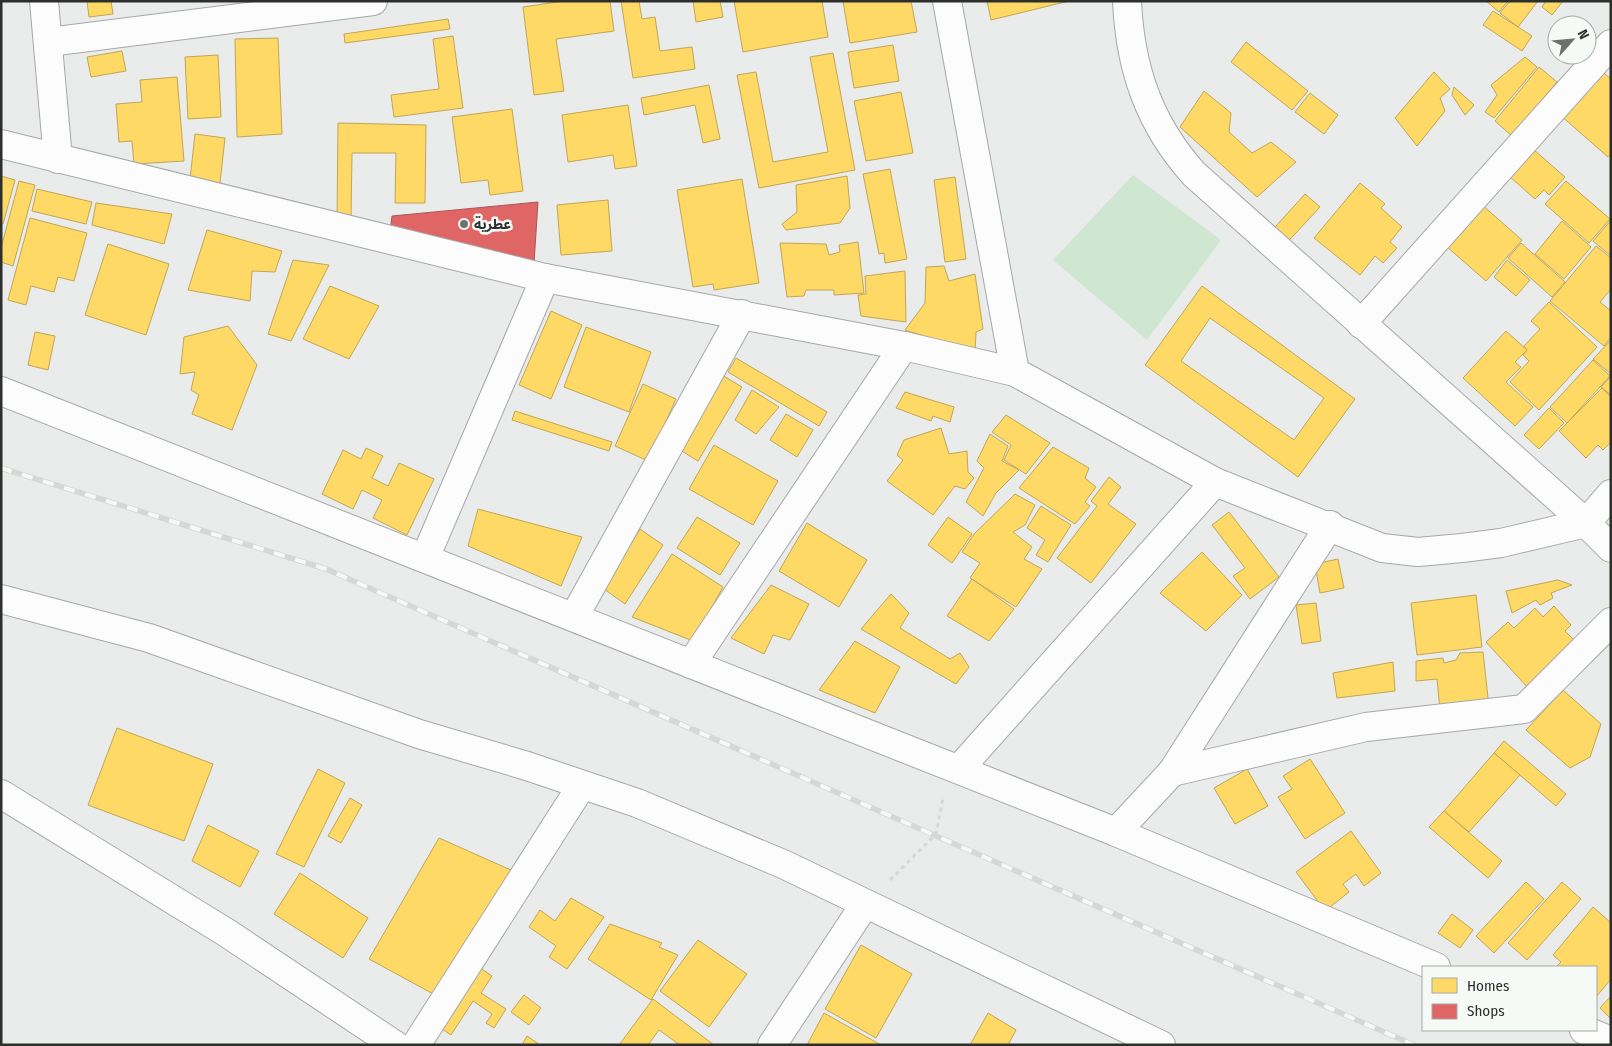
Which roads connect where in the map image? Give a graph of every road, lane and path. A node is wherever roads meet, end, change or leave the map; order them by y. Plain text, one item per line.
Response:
1 (44, 1) edge
2 (373, 1) edge
3 (948, 1) edge
4 (1127, 1) edge
5 (49, 42) junction
6 (1611, 44) edge
7 (1, 144) edge
8 (58, 159) junction
9 (545, 278) junction
10 (742, 314) junction
11 (1361, 324) junction
12 (904, 346) junction
13 (1015, 372) junction
14 (1, 391) edge
15 (1215, 482) junction
16 (1611, 494) edge
17 (1586, 524) junction
18 (1330, 525) junction
19 (1611, 548) edge
20 (425, 558) junction
21 (1, 599) edge
22 (574, 617) junction
23 (1611, 622) edge
24 (691, 664) junction
25 (959, 769) junction
26 (1172, 772) junction
27 (582, 785) junction
28 (1, 794) edge
29 (1116, 832) junction
30 (865, 904) junction
31 (1434, 966) edge
32 (1586, 1031) edge
33 (1611, 1041) edge
34 (396, 1045) edge
35 (416, 1045) edge
36 (772, 1045) edge
37 (1161, 1045) edge

1 - 5 street
2 - 5 street
3 - 13 street
4 - 11 street
5 - 8 street
6 - 11 street
7 - 8 street
8 - 9 street
9 - 10 street
9 - 20 street
10 - 12 street
10 - 22 street
11 - 17 street
12 - 13 street
12 - 24 street
13 - 15 street
14 - 20 street
15 - 18 street
15 - 25 street
16 - 17 street
17 - 18 street
17 - 19 street
18 - 26 street
20 - 22 street
21 - 27 street
22 - 24 street
23 - 26 street
24 - 25 street
25 - 29 street
25 - 30 path
26 - 29 street
27 - 30 street
27 - 35 street
28 - 34 street
29 - 31 street
30 - 36 street
30 - 37 street
32 - 33 street

